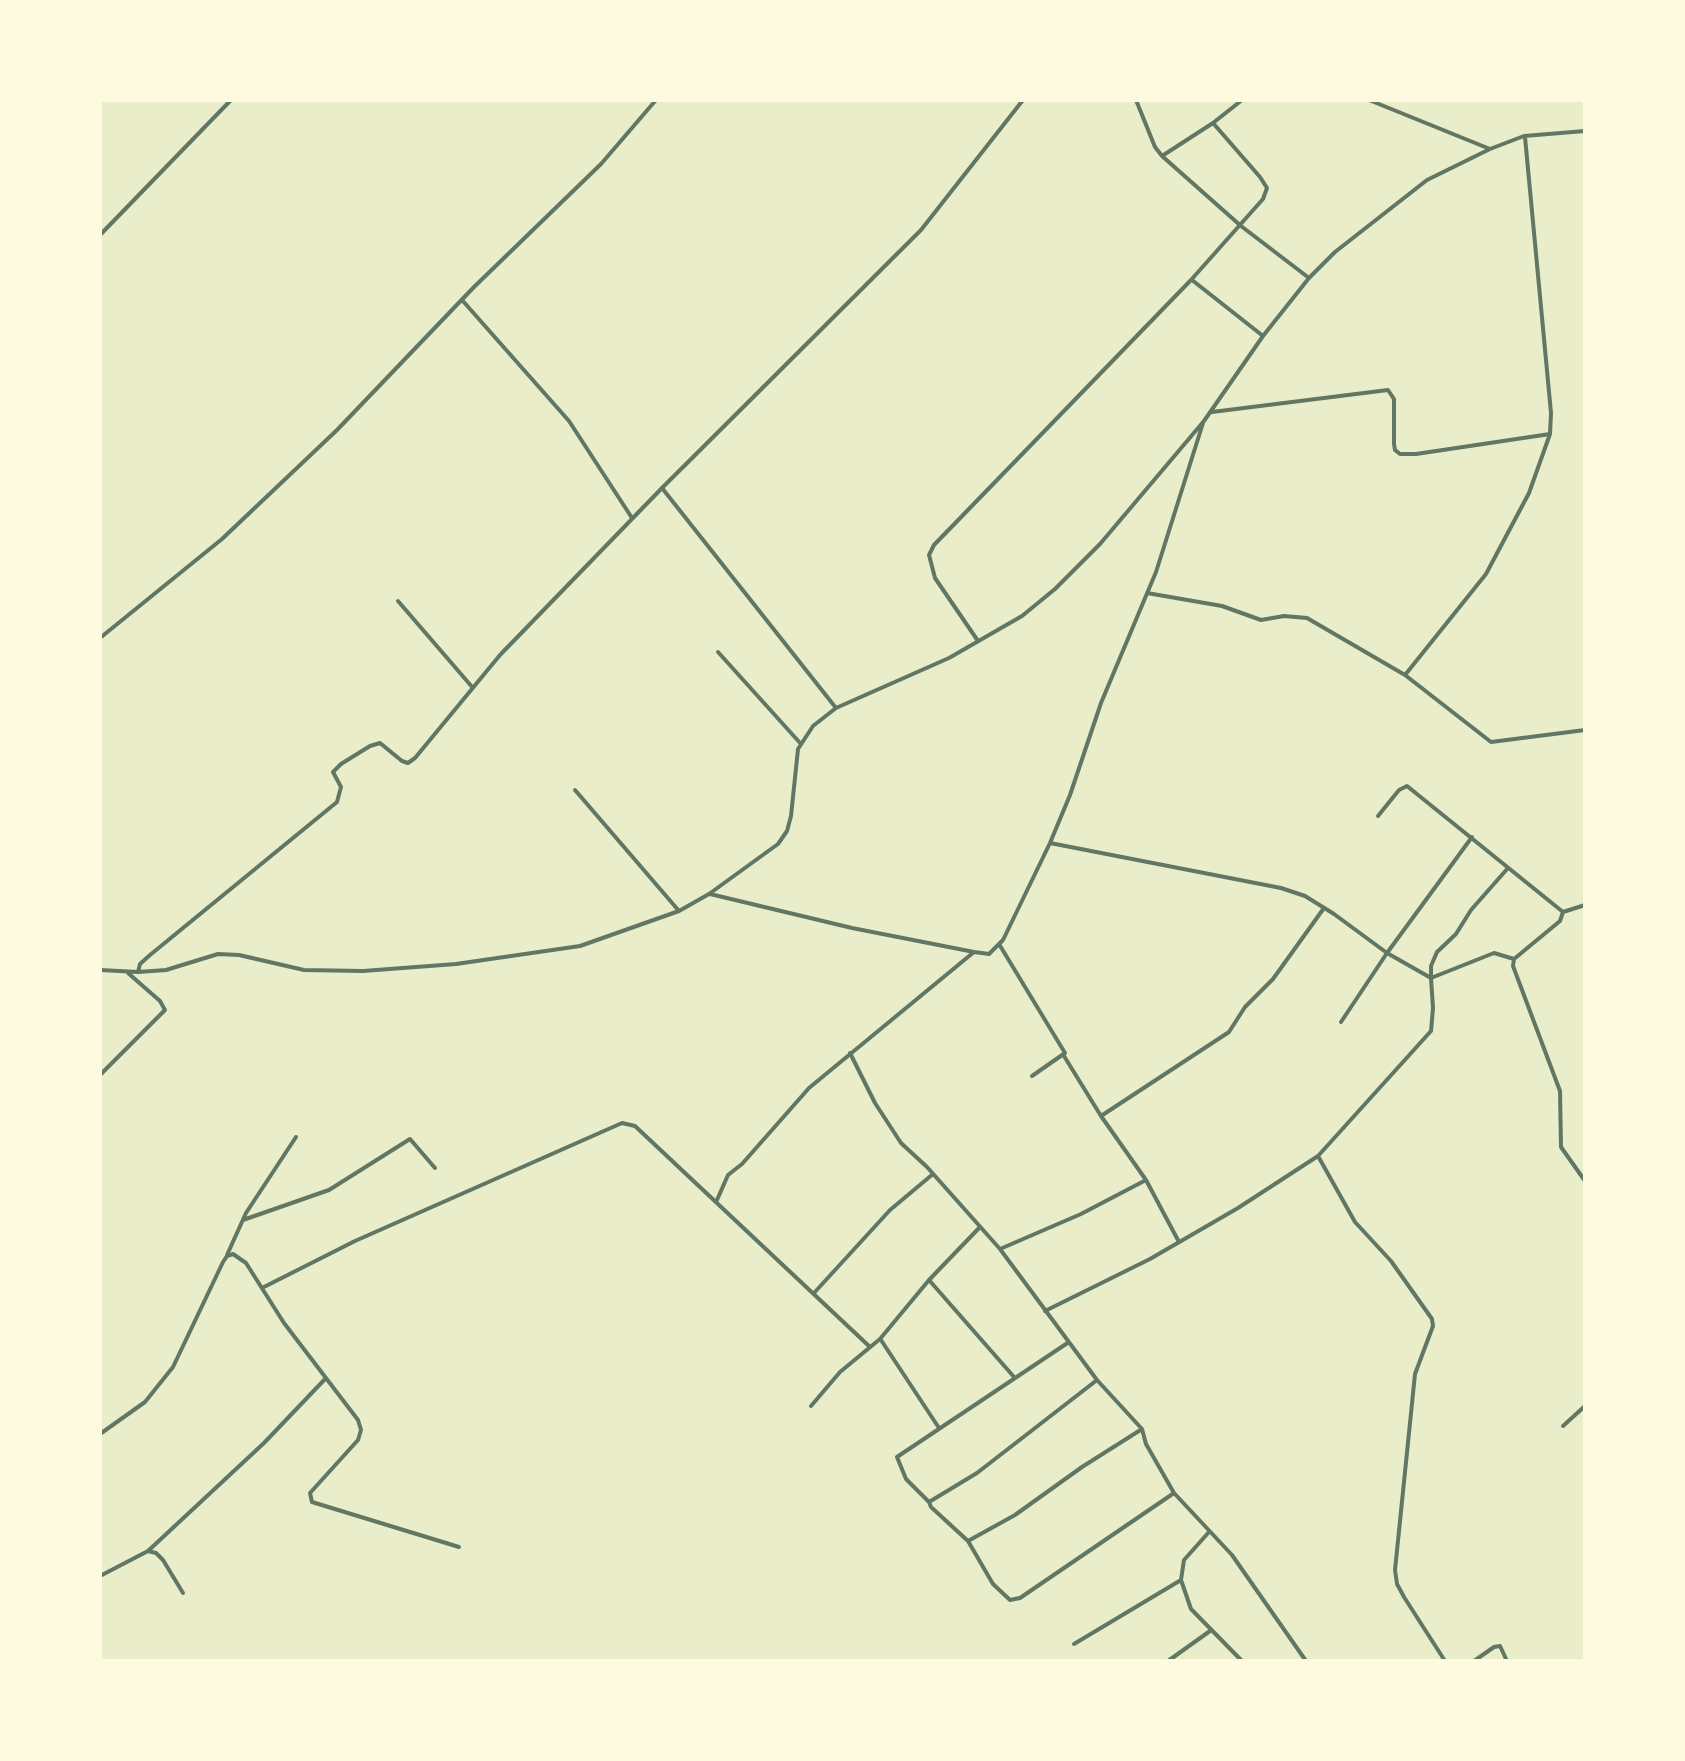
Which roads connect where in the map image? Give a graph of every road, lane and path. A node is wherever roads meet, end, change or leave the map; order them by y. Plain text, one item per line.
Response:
1 (231, 100) edge
2 (656, 100) edge
3 (1023, 100) edge
4 (1136, 100) edge
5 (1242, 100) edge
6 (1369, 100) edge
7 (1213, 123) junction
8 (1585, 131) edge
9 (1524, 136) junction
10 (1490, 149) junction
11 (1162, 156) junction
12 (1241, 226) junction
13 (100, 235) edge
14 (1309, 278) junction
15 (1191, 280) junction
16 (462, 300) junction
17 (1263, 336) junction
18 (1210, 412) junction
19 (1204, 421) junction
20 (1550, 434) junction
21 (662, 488) junction
22 (632, 518) junction
23 (1147, 593) junction
24 (398, 601) dead end
25 (100, 638) edge
26 (978, 641) junction
27 (718, 652) dead end
28 (1405, 675) junction
29 (473, 688) junction
30 (836, 708) junction
31 (1585, 730) edge
32 (801, 744) junction
33 (575, 790) dead end
34 (1378, 816) dead end
35 (1472, 837) junction
36 (1050, 843) junction
37 (1508, 868) junction
38 (709, 894) junction
39 (1585, 905) edge
40 (1324, 908) junction
41 (679, 911) junction
42 (1563, 912) junction
43 (999, 944) junction
44 (974, 952) junction
45 (1387, 953) junction
46 (1514, 959) junction
47 (100, 970) edge
48 (127, 972) junction
49 (138, 972) junction
50 (1431, 978) junction
51 (1341, 1022) dead end
52 (850, 1053) junction
53 (1064, 1056) junction
54 (100, 1075) edge
55 (1032, 1076) dead end
56 (1101, 1116) junction
57 (296, 1137) dead end
58 (1318, 1156) junction
59 (435, 1168) dead end
60 (933, 1174) junction
61 (1146, 1180) junction
62 (1585, 1181) edge
63 (717, 1200) junction
64 (243, 1220) junction
65 (980, 1227) junction
66 (1179, 1242) junction
67 (1000, 1249) junction
68 (227, 1256) junction
69 (929, 1280) junction
70 (262, 1288) junction
71 (814, 1293) junction
72 (1045, 1311) junction
73 (880, 1339) junction
74 (1069, 1342) junction
75 (870, 1347) junction
76 (1014, 1377) junction
77 (326, 1378) junction
78 (1097, 1380) junction
79 (811, 1406) dead end
80 (1585, 1406) edge
81 (1563, 1426) dead end
82 (939, 1428) junction
83 (1142, 1429) junction
84 (100, 1434) edge
85 (1174, 1493) junction
86 (929, 1502) junction
87 (1209, 1532) junction
88 (968, 1541) junction
89 (459, 1547) dead end
90 (148, 1551) junction
91 (100, 1576) edge
92 (1181, 1580) junction
93 (183, 1593) dead end
94 (1210, 1631) junction
95 (1074, 1644) dead end
96 (1168, 1661) edge
97 (1242, 1661) edge
98 (1306, 1661) edge
99 (1445, 1661) edge
100 (1474, 1661) edge
101 (1507, 1661) edge

1 - 13 street
2 - 16 street
3 - 21 street
4 - 11 street
5 - 7 street
6 - 10 street
7 - 11 street
7 - 12 street
8 - 9 street
9 - 10 street
9 - 20 street
10 - 14 street
11 - 12 street
12 - 14 street
12 - 15 street
14 - 17 street
15 - 17 street
15 - 26 street
16 - 22 street
16 - 25 street
17 - 18 street
18 - 19 street
18 - 20 street
19 - 23 street
19 - 26 street
20 - 28 street
21 - 22 street
21 - 30 street
22 - 29 street
23 - 28 street
23 - 36 street
24 - 29 street
26 - 30 street
27 - 32 street
28 - 31 street
29 - 49 street
30 - 32 street
32 - 38 street
33 - 41 street
34 - 35 street
35 - 37 street
35 - 45 street
36 - 40 street
36 - 43 street
37 - 42 street
37 - 50 street
38 - 41 street
38 - 44 street
39 - 42 street
40 - 45 street
40 - 56 street
41 - 49 street
42 - 46 street
43 - 44 street
43 - 53 street
44 - 52 street
45 - 50 street
45 - 51 street
46 - 50 street
46 - 62 street
47 - 48 street
48 - 49 street
48 - 54 street
50 - 58 street
52 - 60 street
52 - 63 street
53 - 55 street
53 - 56 street
56 - 61 street
57 - 64 street
58 - 66 street
58 - 99 street
59 - 64 street
60 - 65 street
60 - 71 street
61 - 66 street
61 - 67 street
63 - 70 street
63 - 71 street
64 - 68 street
65 - 67 street
65 - 69 street
66 - 72 street
67 - 72 street
68 - 70 street
68 - 84 street
69 - 73 street
69 - 76 street
70 - 77 street
71 - 75 street
72 - 74 street
73 - 75 street
73 - 82 street
74 - 76 street
74 - 78 street
75 - 79 street
76 - 82 street
77 - 89 street
77 - 90 street
78 - 83 street
78 - 86 street
80 - 81 street
82 - 86 street
83 - 85 street
83 - 88 street
85 - 87 street
85 - 88 street
86 - 88 street
87 - 92 street
87 - 98 street
90 - 91 street
90 - 93 street
92 - 94 street
92 - 95 street
94 - 96 street
94 - 97 street
100 - 101 street

